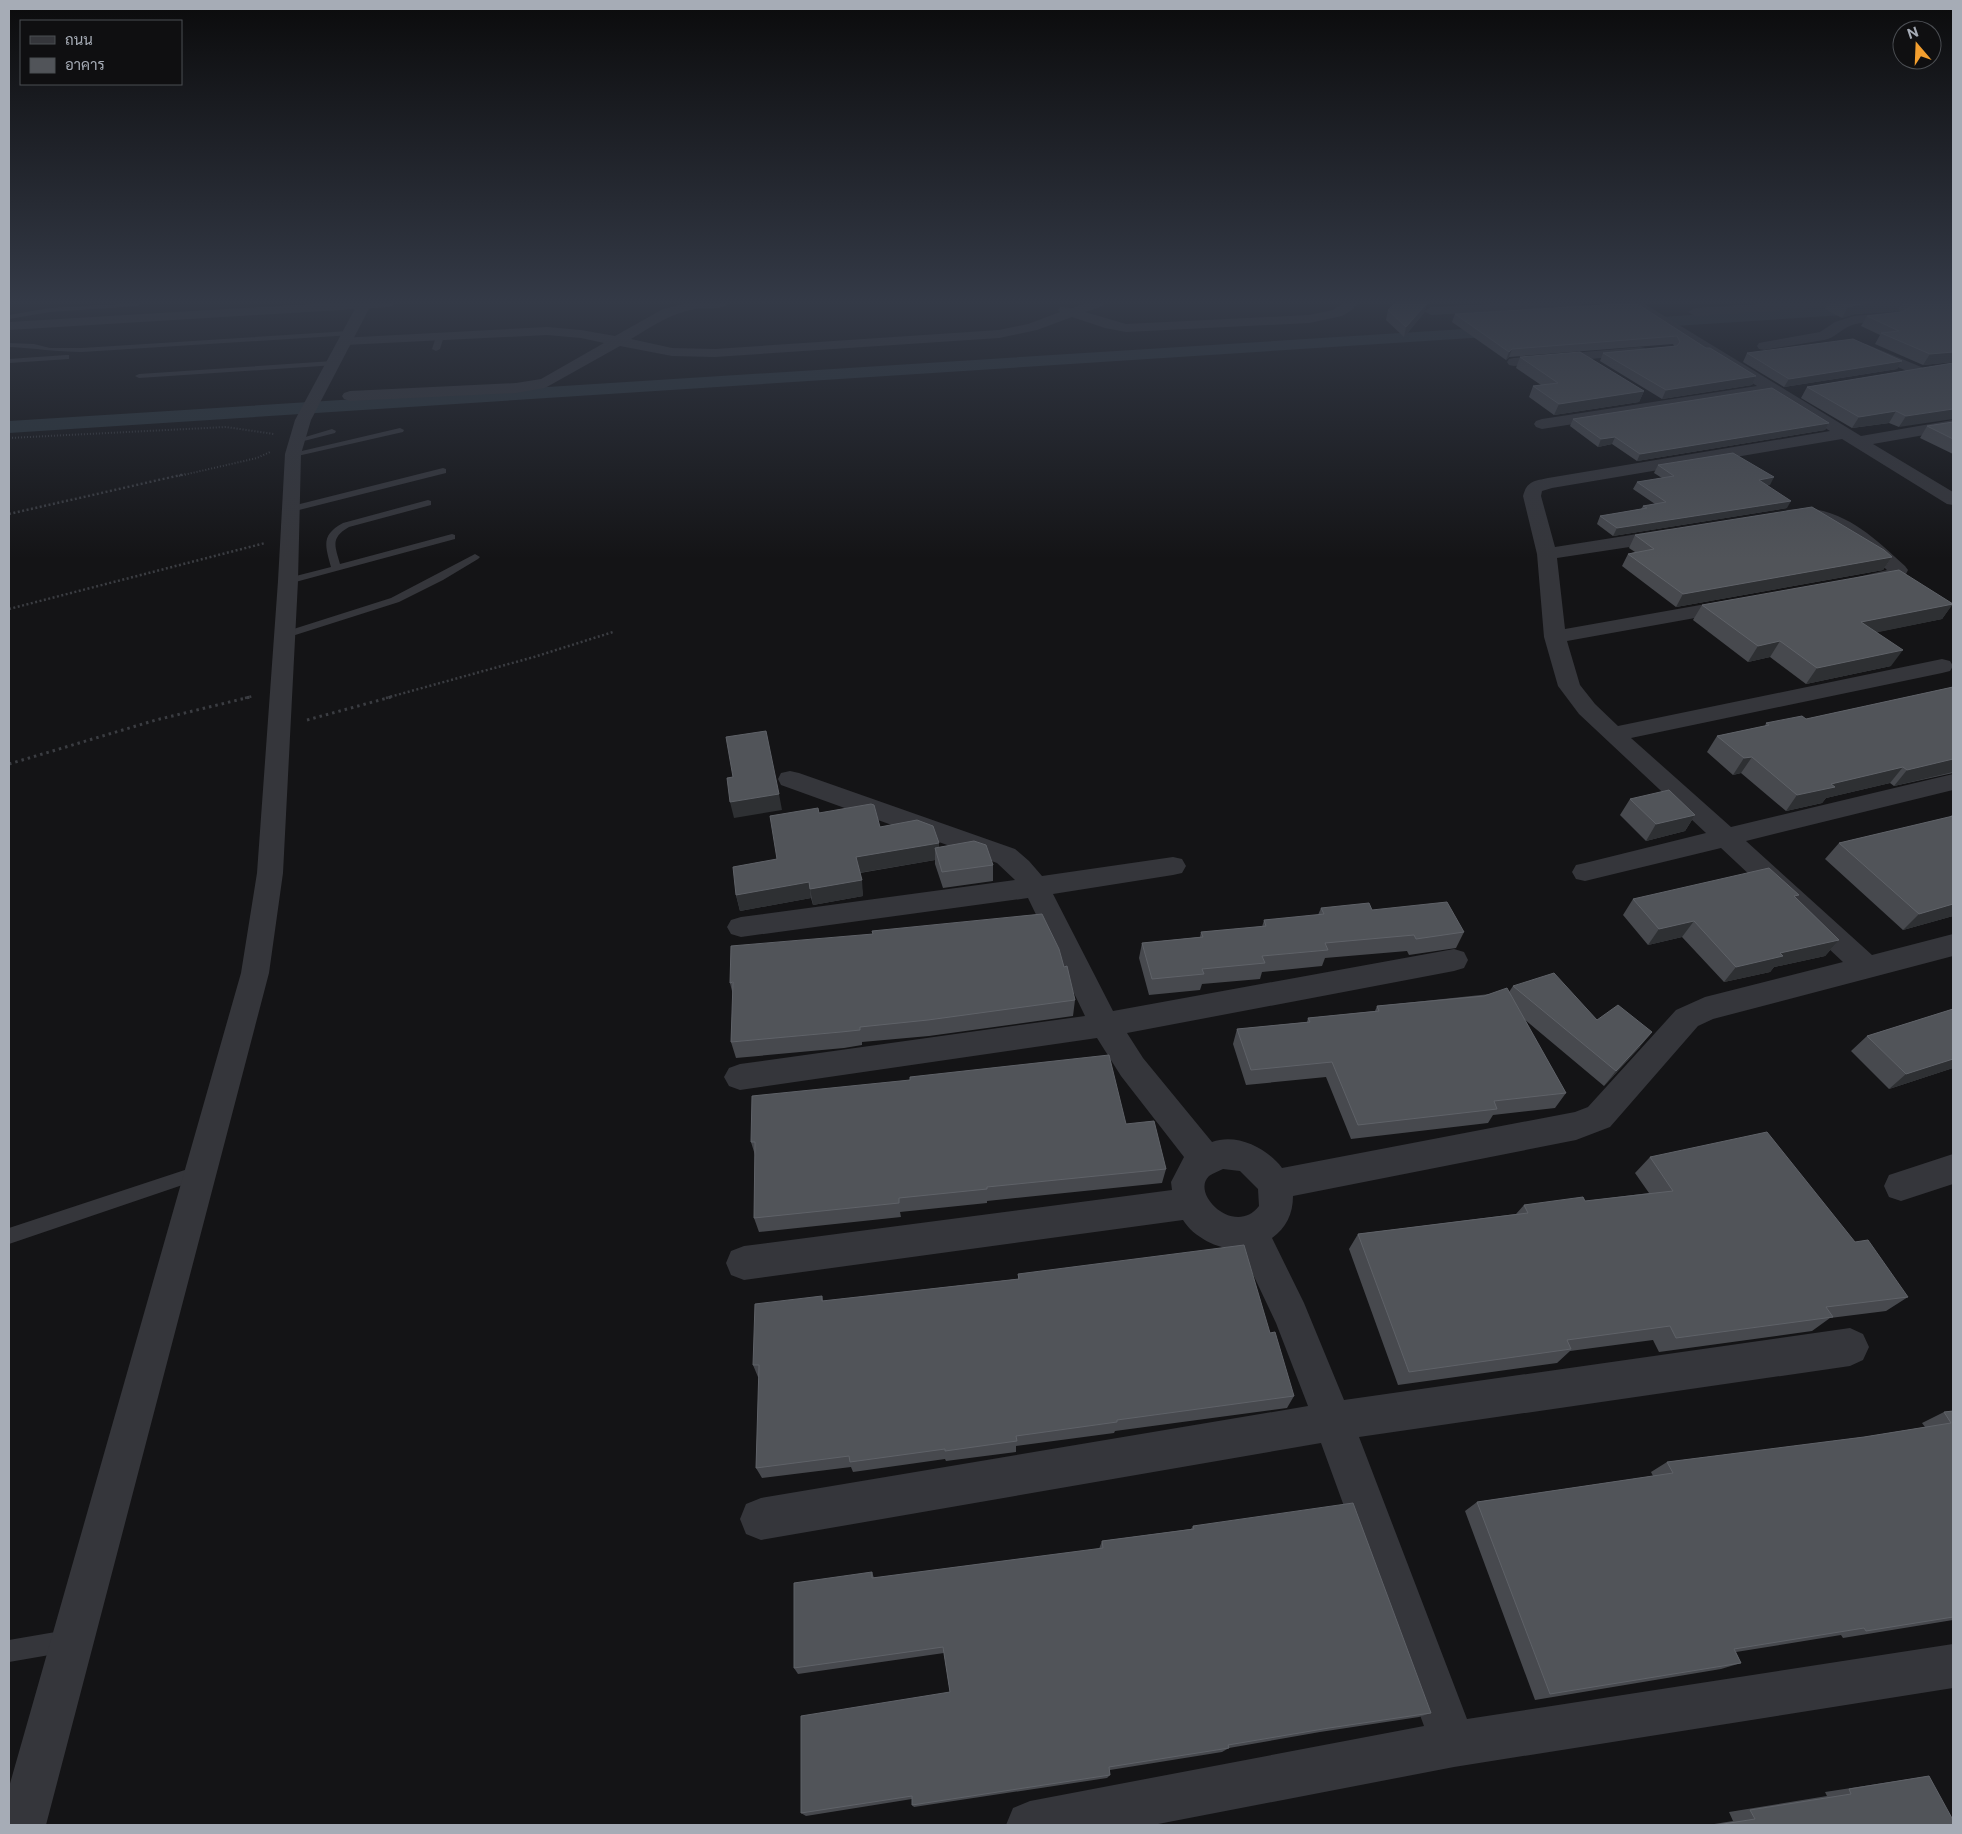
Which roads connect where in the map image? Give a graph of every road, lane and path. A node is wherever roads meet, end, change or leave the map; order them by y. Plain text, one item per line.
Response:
1 (319, 389) edge
2 (484, 389) edge
3 (1774, 389) edge
4 (1778, 391) junction
5 (1803, 391) dead end
6 (350, 396) dead end
7 (1642, 396) edge
8 (1658, 405) junction
9 (1542, 424) dead end
10 (1953, 425) edge
11 (400, 430) dead end
12 (332, 431) dead end
13 (1853, 437) junction
14 (9, 438) edge
15 (295, 448) junction
16 (443, 471) dead end
17 (1949, 494) edge
18 (428, 503) dead end
19 (291, 510) junction
20 (9, 514) edge
21 (1777, 517) edge
22 (1690, 531) edge
23 (290, 537) junction
24 (452, 537) dead end
25 (1547, 554) junction
26 (475, 557) dead end
27 (336, 568) junction
28 (288, 580) junction
29 (1850, 584) edge
30 (1752, 602) edge
31 (9, 609) edge
32 (613, 632) dead end
33 (285, 635) junction
34 (1555, 637) junction
35 (1942, 666) dead end
36 (282, 688) junction
37 (280, 727) junction
38 (1613, 734) junction
39 (9, 764) edge
40 (790, 780) dead end
41 (1953, 782) edge
42 (1726, 837) junction
43 (1173, 866) dead end
44 (1585, 872) dead end
45 (1036, 887) junction
46 (741, 927) dead end
47 (1953, 945) edge
48 (1454, 960) dead end
49 (1867, 967) junction
50 (1105, 1025) junction
51 (740, 1077) dead end
52 (1205, 1158) junction
53 (1953, 1169) edge
54 (200, 1172) junction
55 (1274, 1185) junction
56 (1901, 1186) dead end
57 (1190, 1203) junction
58 (1252, 1232) junction
59 (9, 1236) edge
60 (744, 1263) dead end
61 (1850, 1348) dead end
62 (1333, 1421) junction
63 (761, 1519) dead end
64 (72, 1641) junction
65 (9, 1651) edge
66 (1953, 1666) edge
67 (1454, 1744) junction
68 (22, 1825) edge
69 (1030, 1825) edge

1 - 15 street
2 - 6 street
3 - 4 street
4 - 5 street
4 - 8 street
4 - 13 street
7 - 8 street
8 - 9 street
10 - 13 street
11 - 15 lane
12 - 15 lane
13 - 17 street
13 - 25 street
14 - 15 path
15 - 19 street
15 - 20 path
16 - 19 lane
18 - 27 lane
19 - 23 street
21 - 29 street
22 - 25 street
23 - 28 street
23 - 31 path
24 - 27 lane
25 - 34 street
26 - 33 lane
27 - 28 lane
28 - 33 street
30 - 34 street
32 - 37 path
33 - 36 street
34 - 38 street
35 - 38 street
36 - 37 street
36 - 39 path
37 - 54 street
38 - 42 street
40 - 45 street
41 - 42 street
42 - 44 street
42 - 49 street
43 - 45 street
45 - 46 street
45 - 50 street
47 - 49 street
48 - 50 street
49 - 55 street
50 - 51 street
50 - 52 street
52 - 55 street
52 - 57 street
53 - 56 street
54 - 59 lane
54 - 64 street
55 - 58 street
57 - 58 street
57 - 60 street
58 - 62 street
61 - 62 street
62 - 63 street
62 - 67 street
64 - 65 lane
64 - 68 street
66 - 67 street
67 - 69 street

